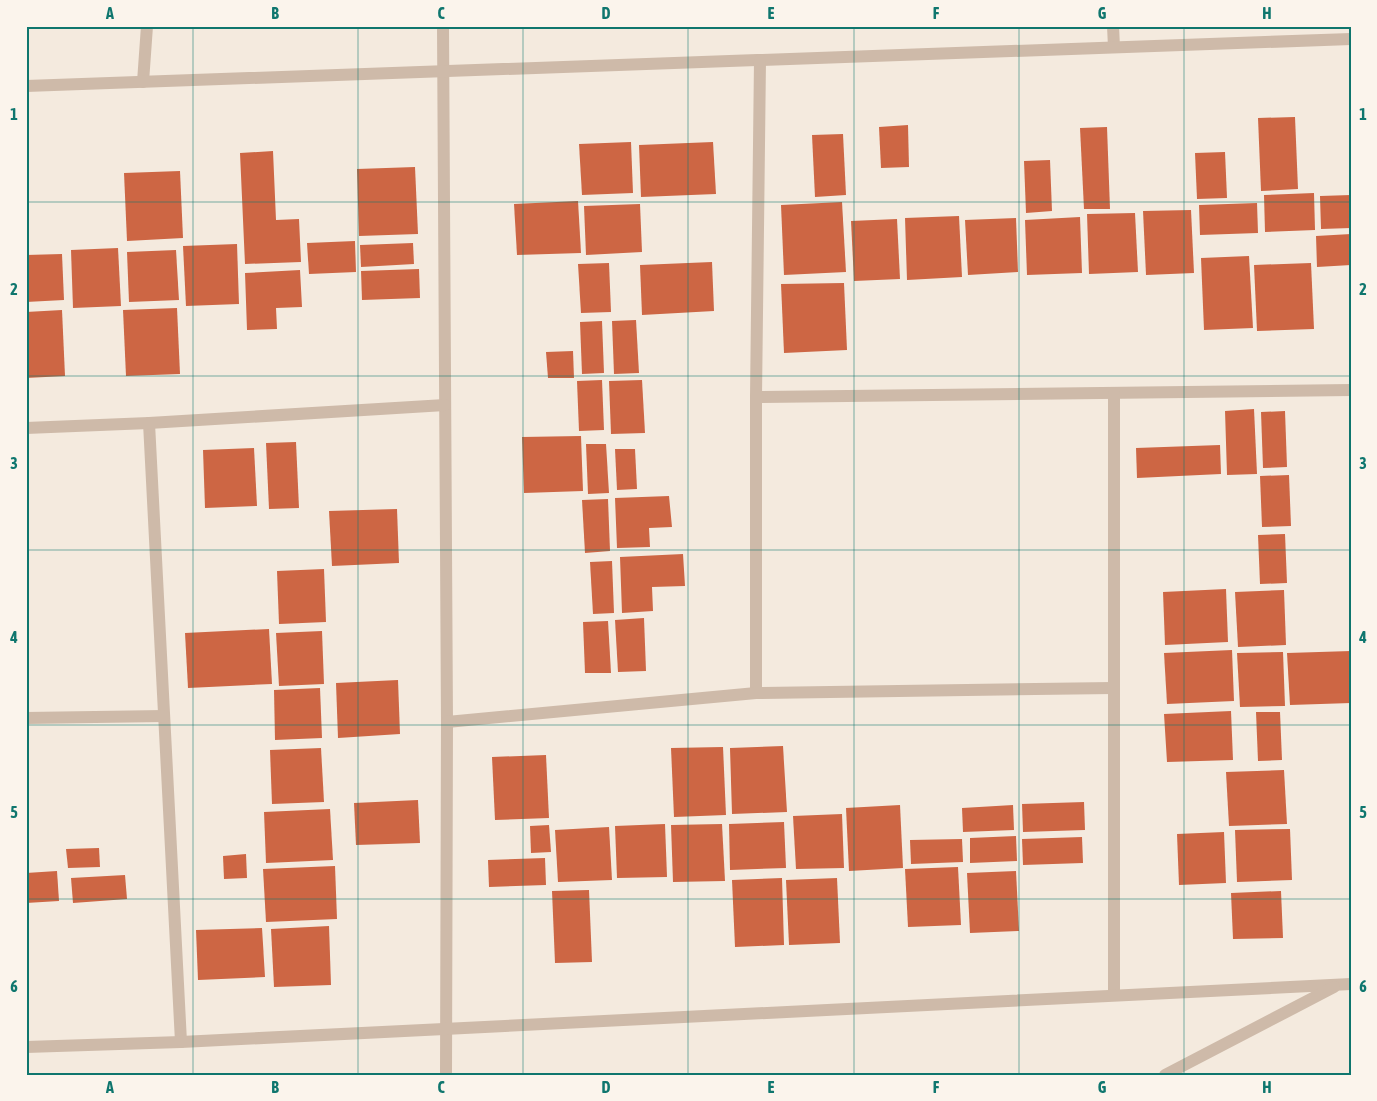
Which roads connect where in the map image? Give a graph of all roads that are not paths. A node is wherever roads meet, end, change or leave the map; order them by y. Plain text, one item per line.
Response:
1 (147, 26) edge
2 (443, 26) edge
3 (1113, 26) edge
4 (1351, 39) edge
5 (1114, 47) junction
6 (760, 60) junction
7 (444, 71) junction
8 (143, 82) junction
9 (26, 86) edge
10 (1351, 390) edge
11 (1114, 394) junction
12 (756, 397) junction
13 (445, 405) junction
14 (149, 423) junction
15 (26, 428) edge
16 (1114, 688) junction
17 (756, 693) junction
18 (164, 716) junction
19 (26, 718) edge
20 (447, 722) junction
21 (1345, 984) edge
22 (1114, 995) junction
23 (446, 1028) junction
24 (181, 1042) junction
25 (26, 1047) edge
26 (446, 1075) edge
27 (1165, 1075) edge

1 - 8 street
2 - 7 street
3 - 5 street
4 - 5 street
5 - 6 street
6 - 7 street
6 - 12 street
7 - 8 street
7 - 13 street
8 - 9 street
10 - 11 street
11 - 12 street
11 - 16 street
12 - 17 street
13 - 14 street
13 - 20 street
14 - 15 street
14 - 18 street
16 - 17 street
16 - 22 street
17 - 20 street
18 - 19 street
18 - 24 street
20 - 23 street
21 - 22 street
21 - 27 street
22 - 23 street
23 - 24 street
23 - 26 street
24 - 25 street

